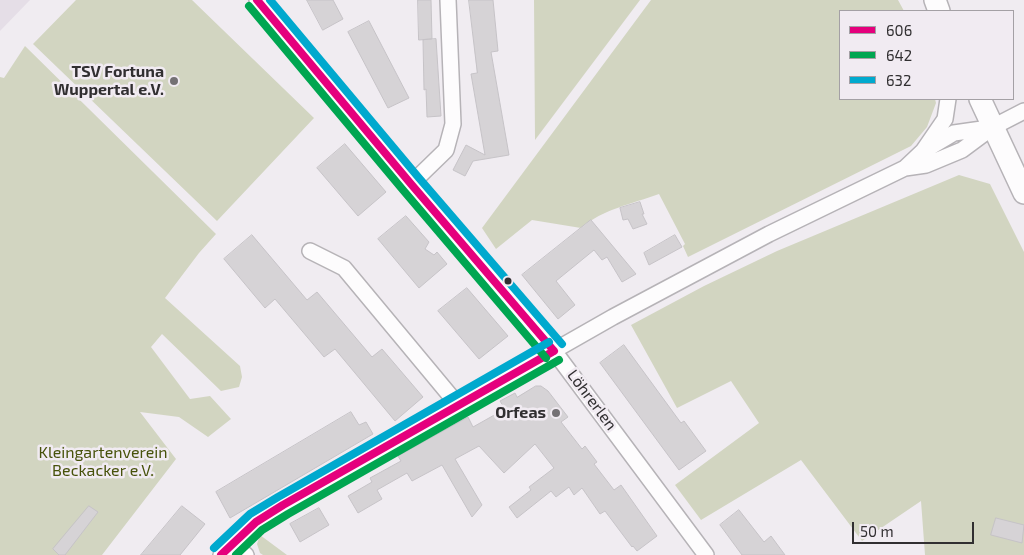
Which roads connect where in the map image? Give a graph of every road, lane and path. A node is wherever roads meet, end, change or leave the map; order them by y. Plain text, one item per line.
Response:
1 (257, 0) edge
2 (448, 0) edge
3 (948, 100) edge
4 (980, 100) edge
5 (1024, 111) edge
6 (993, 127) junction
7 (923, 151) junction
8 (905, 168) junction
9 (410, 184) junction
10 (1024, 193) edge
11 (310, 251) dead end
12 (554, 351) junction
13 (458, 405) junction
14 (226, 549) edge
15 (246, 555) edge
16 (706, 555) edge

1 - 9 street, Löhrerlen
2 - 9 street
3 - 7 street
4 - 6 main road
5 - 6 street
6 - 7 street
6 - 8 street
6 - 10 main road
7 - 8 street
8 - 12 street
9 - 12 street, Löhrerlen
11 - 13 street
12 - 13 street
12 - 16 street, Löhrerlen
13 - 14 street
14 - 15 street

